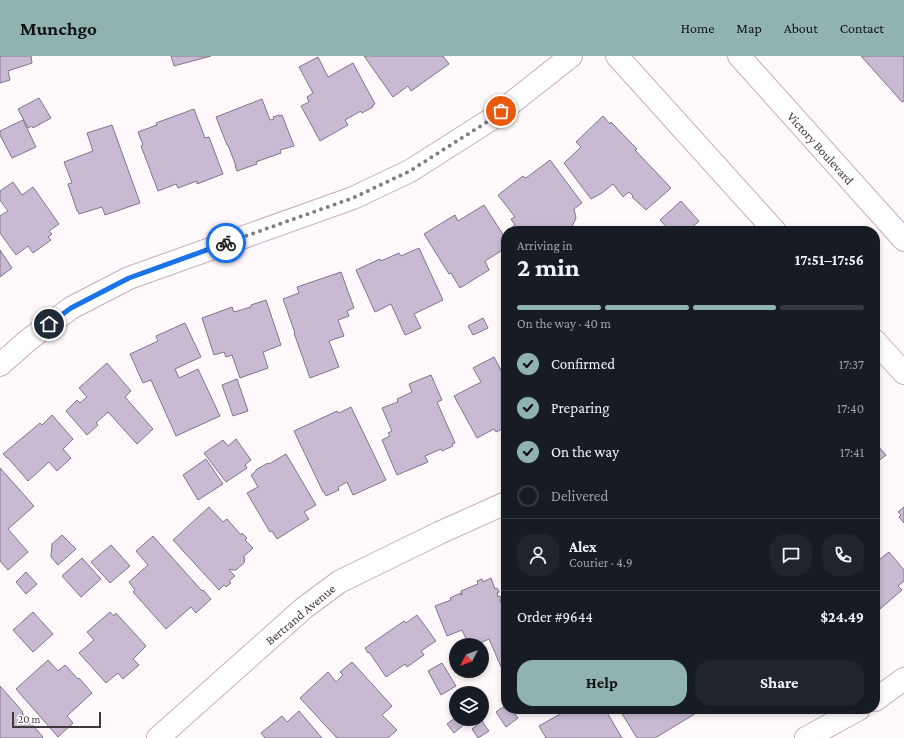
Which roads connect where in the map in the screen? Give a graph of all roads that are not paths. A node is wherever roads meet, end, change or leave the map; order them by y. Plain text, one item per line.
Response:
1 (571, 56) edge
2 (617, 56) edge
3 (739, 56) edge
4 (770, 226) edge
5 (904, 240) edge
6 (880, 347) edge
7 (0, 365) edge
8 (904, 373) edge
9 (501, 504) edge
10 (904, 679) edge
11 (880, 696) edge
12 (850, 714) edge
13 (158, 738) edge
14 (806, 738) edge

1 - 7 street
2 - 4 street
3 - 5 street, Victory Boulevard
6 - 8 street
9 - 13 street, Bertrand Avenue
10 - 11 street
12 - 14 street

